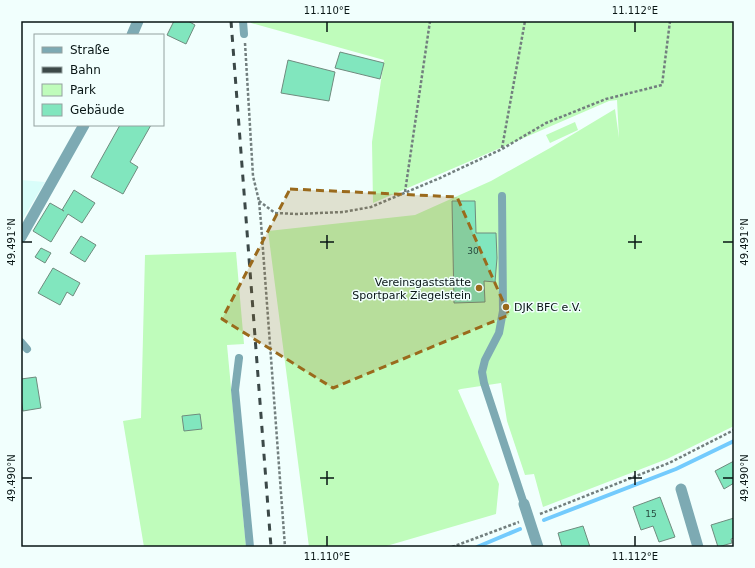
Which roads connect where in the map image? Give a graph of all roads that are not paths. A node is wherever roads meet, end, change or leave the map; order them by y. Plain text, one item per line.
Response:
1 (138, 21) edge
2 (243, 21) edge
3 (132, 34) edge
4 (244, 34) road end
5 (83, 126) edge
6 (502, 196) dead end
7 (21, 237) edge
8 (21, 342) edge
9 (27, 349) dead end
10 (239, 358) dead end
11 (681, 489) dead end
12 (524, 504) joint
13 (250, 547) edge
14 (538, 547) edge
15 (698, 547) edge

1 - 3 street
2 - 4 lane
5 - 7 street
6 - 12 lane
8 - 9 lane
10 - 13 lane
11 - 15 street
12 - 14 street

